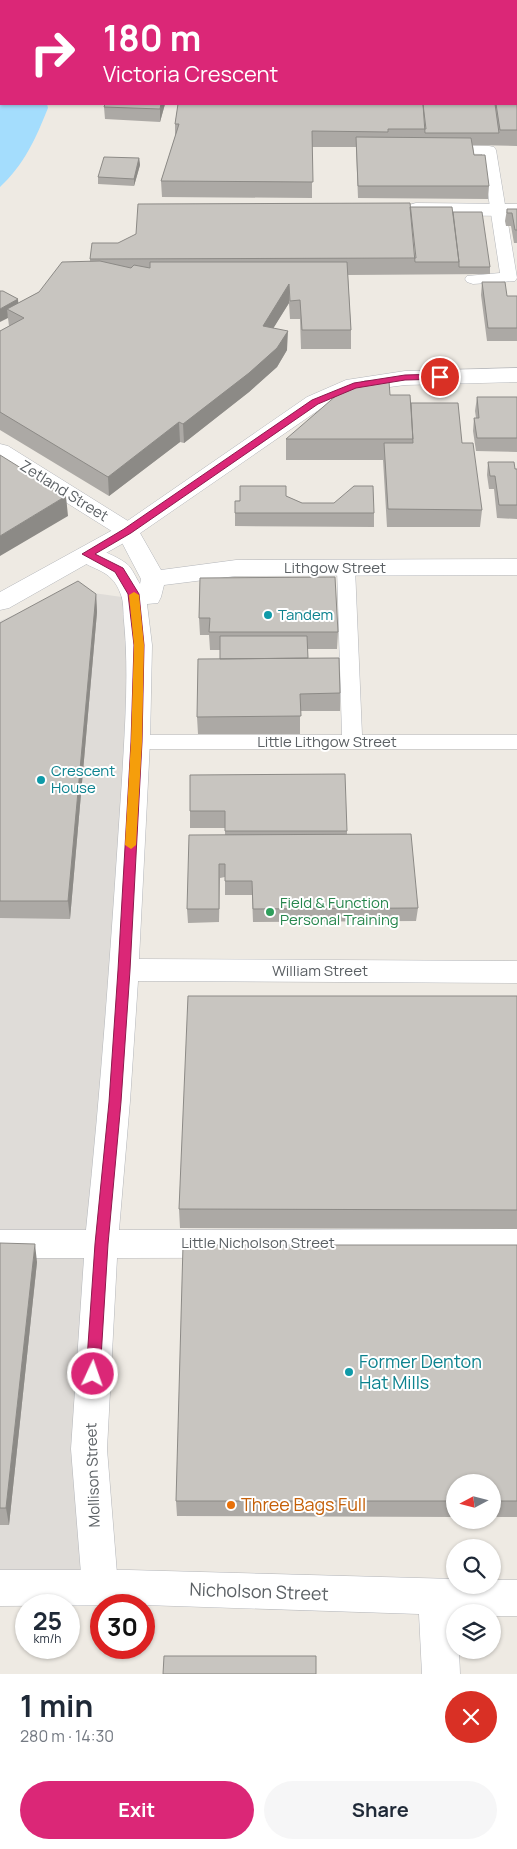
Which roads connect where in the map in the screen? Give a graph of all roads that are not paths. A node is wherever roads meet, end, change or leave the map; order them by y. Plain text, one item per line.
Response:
1 (430, 150) edge
2 (399, 209) edge
3 (508, 210) edge
4 (473, 279) dead end
5 (517, 375) edge
6 (0, 451) edge
7 (128, 531) junction
8 (87, 554) junction
9 (517, 567) edge
10 (346, 568) junction
11 (153, 579) junction
12 (0, 602) edge
13 (139, 645) junction
14 (137, 742) junction
15 (352, 742) junction
16 (517, 742) edge
17 (124, 970) junction
18 (517, 972) edge
19 (517, 1243) edge
20 (0, 1244) edge
21 (101, 1244) junction
22 (100, 1586) junction
23 (0, 1588) edge
24 (437, 1598) junction
25 (517, 1598) edge
26 (441, 1674) edge

1 - 3 lane
2 - 3 street
3 - 4 lane
5 - 7 street
6 - 7 street, Zetland Street
7 - 8 street
7 - 11 street
8 - 12 street
8 - 13 street, Mollison Street
9 - 10 street, Lithgow Street
10 - 11 street, Lithgow Street
10 - 15 lane
11 - 13 street, Mollison Street
13 - 14 street, Mollison Street
14 - 15 lane, Little Lithgow Street
14 - 17 street, Mollison Street
15 - 16 lane, Little Lithgow Street
17 - 18 street, William Street
17 - 21 street, Mollison Street
19 - 21 street, Little Nicholson Street
20 - 21 street, Little Nicholson Street
21 - 22 street, Mollison Street
22 - 23 street, Nicholson Street
22 - 24 street, Nicholson Street
24 - 25 street, Nicholson Street
24 - 26 street

